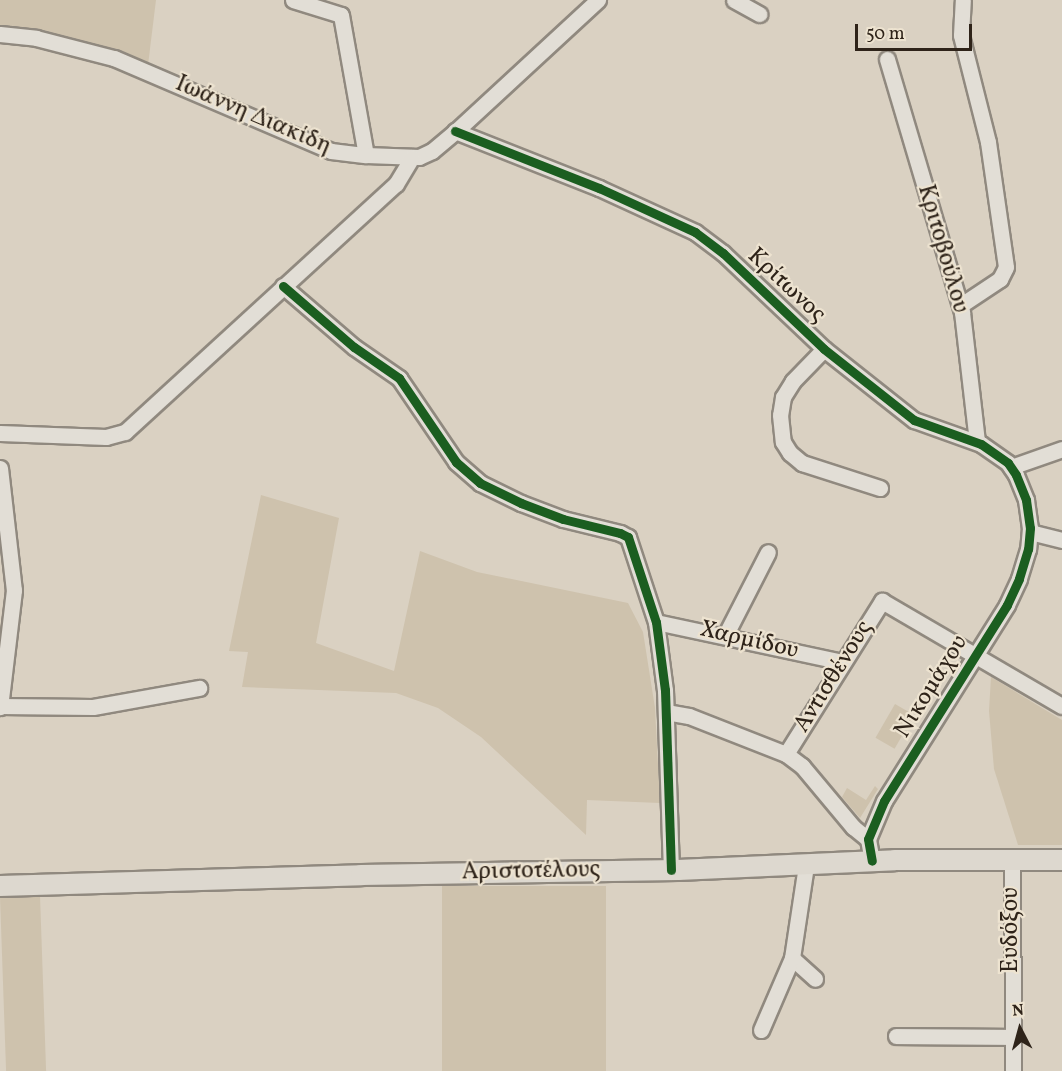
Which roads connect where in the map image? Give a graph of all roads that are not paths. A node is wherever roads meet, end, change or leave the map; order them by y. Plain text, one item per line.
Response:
1 (293, 0) edge
2 (598, 0) edge
3 (734, 0) edge
4 (963, 0) edge
5 (759, 14) dead end
6 (0, 34) edge
7 (887, 59) dead end
8 (455, 131) junction
9 (366, 155) junction
10 (412, 157) junction
11 (283, 286) junction
12 (961, 305) junction
13 (824, 349) junction
14 (0, 433) edge
15 (977, 442) junction
16 (1062, 449) edge
17 (1011, 467) junction
18 (0, 468) edge
19 (880, 488) dead end
20 (1030, 532) junction
21 (1062, 540) edge
22 (768, 552) dead end
23 (656, 622) junction
24 (725, 636) junction
25 (974, 655) junction
26 (843, 662) junction
27 (199, 688) dead end
28 (0, 706) edge
29 (1062, 706) edge
30 (666, 712) junction
31 (786, 754) junction
32 (868, 838) junction
33 (1012, 860) junction
34 (1062, 860) edge
35 (872, 861) junction
36 (806, 865) junction
37 (671, 870) junction
38 (0, 886) edge
39 (792, 958) junction
40 (815, 979) dead end
41 (761, 1030) dead end
42 (896, 1035) dead end
43 (1012, 1037) junction
44 (1013, 1071) edge

1 - 9 street
2 - 8 street, Ιωάννη Διακίδη
3 - 5 street
4 - 12 street
6 - 9 street, Ιωάννη Διακίδη
7 - 12 street, Κριτοβούλου
8 - 10 street, Ιωάννη Διακίδη
8 - 13 street, Κρίτωνος
9 - 10 street, Ιωάννη Διακίδη
10 - 11 street
11 - 14 street
11 - 23 street
12 - 15 street, Κριτοβούλου
13 - 15 street, Κρίτωνος
13 - 19 street
15 - 17 street, Κρίτωνος
16 - 17 street
17 - 20 street, Κρίτωνος
18 - 28 street
20 - 21 street
20 - 25 street, Νικομάχου
22 - 24 street
23 - 24 street, Χαρμίδου
23 - 30 street
24 - 26 street, Χαρμίδου
25 - 26 street, Αντισθένους
25 - 29 street
25 - 32 street, Νικομάχου
26 - 31 street, Αντισθένους
27 - 28 street
30 - 31 street
30 - 37 street
31 - 32 street
32 - 35 street
33 - 34 main road, Αριστοτέλους
33 - 35 main road, Αριστοτέλους
33 - 43 street, Ευδόξου
35 - 36 main road, Αριστοτέλους
36 - 37 main road, Αριστοτέλους
36 - 39 street
37 - 38 main road, Αριστοτέλους
39 - 40 street
39 - 41 street
42 - 43 street
43 - 44 street, Ευδόξου

